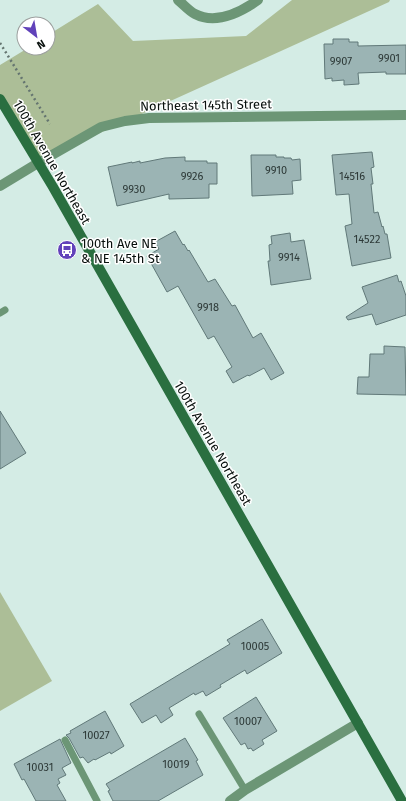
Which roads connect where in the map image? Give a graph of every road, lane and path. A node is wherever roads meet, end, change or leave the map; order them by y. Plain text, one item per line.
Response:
1 (178, 0) edge
2 (258, 0) edge
3 (0, 43) edge
4 (0, 99) edge
5 (406, 115) edge
6 (50, 124) dead end
7 (38, 163) junction
8 (0, 186) edge
9 (199, 714) dead end
10 (358, 723) junction
11 (65, 740) dead end
12 (245, 790) junction
13 (97, 801) edge
14 (230, 801) edge
15 (402, 801) edge

1 - 2 street
3 - 6 path
4 - 7 main road, 100th Avenue Northeast
5 - 7 street, Northeast 145th Street
7 - 8 street, Northeast 145th Street
7 - 10 main road, 100th Avenue Northeast
9 - 12 lane
10 - 12 street
10 - 15 main road, 100th Avenue Northeast
11 - 13 lane
12 - 14 street

